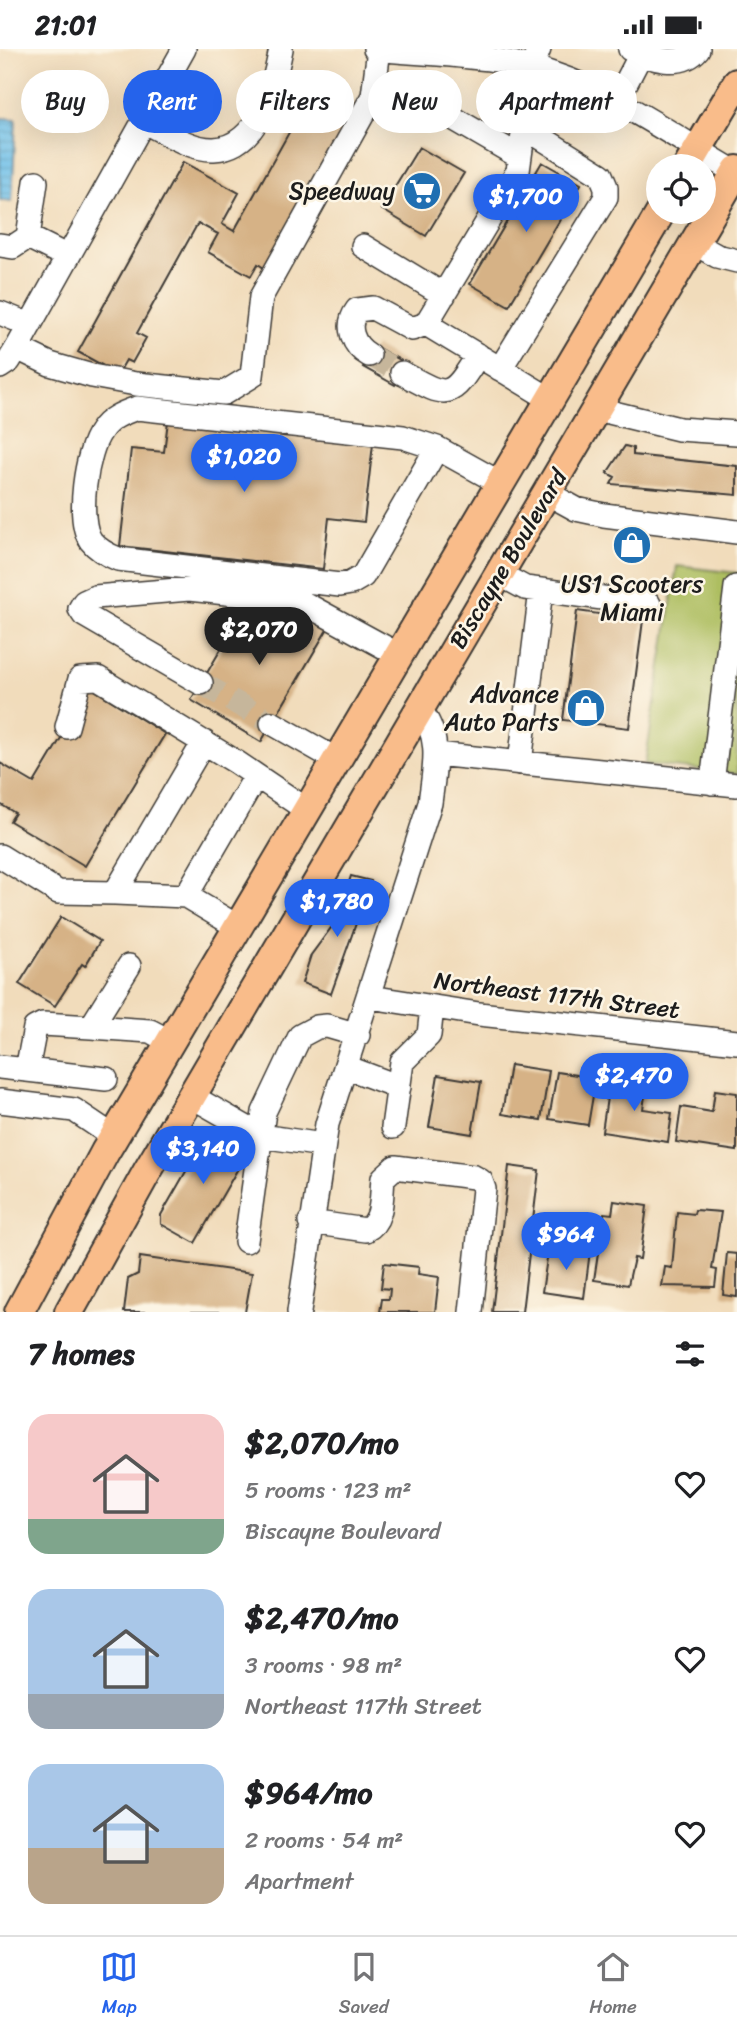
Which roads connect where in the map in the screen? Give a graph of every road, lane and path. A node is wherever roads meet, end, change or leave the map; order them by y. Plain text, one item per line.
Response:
1 (184, 49) edge
2 (281, 49) edge
3 (377, 49) edge
4 (698, 49) edge
5 (438, 52) edge
6 (636, 52) edge
7 (532, 55) edge
8 (172, 70) edge
9 (558, 70) edge
10 (629, 70) edge
11 (737, 83) edge
12 (637, 117) edge
13 (462, 123) edge
14 (138, 133) edge
15 (168, 133) edge
16 (523, 133) edge
17 (534, 133) edge
18 (687, 154) edge
19 (694, 154) edge
20 (520, 157) junction
21 (716, 165) edge
22 (736, 171) edge
23 (36, 182) dead end
24 (654, 224) edge
25 (28, 237) junction
26 (694, 243) junction
27 (0, 246) edge
28 (363, 246) dead end
29 (68, 257) junction
30 (737, 261) edge
31 (444, 295) junction
32 (0, 313) edge
33 (426, 324) junction
34 (30, 325) junction
35 (17, 348) junction
36 (369, 355) tunnel mouth
37 (478, 355) junction
38 (0, 367) edge
39 (500, 369) junction
40 (402, 373) tunnel mouth
41 (550, 399) junction
42 (597, 408) junction
43 (737, 433) edge
44 (437, 448) junction
45 (500, 484) junction
46 (547, 492) junction
47 (737, 532) edge
48 (499, 574) junction
49 (736, 587) edge
50 (541, 590) junction
51 (649, 604) dead end
52 (403, 647) junction
53 (201, 683) tunnel mouth
54 (419, 709) junction
55 (272, 723) tunnel mouth
56 (67, 727) dead end
57 (204, 742) junction
58 (436, 754) junction
59 (337, 760) junction
60 (520, 762) junction
61 (256, 776) junction
62 (712, 783) junction
63 (737, 785) edge
64 (307, 810) junction
65 (0, 856) edge
66 (116, 893) junction
67 (187, 896) junction
68 (238, 927) junction
69 (129, 966) dead end
70 (370, 997) junction
71 (432, 1007) junction
72 (91, 1027) junction
73 (358, 1035) junction
74 (171, 1042) junction
75 (737, 1042) edge
76 (346, 1067) junction
77 (15, 1068) edge
78 (106, 1079) dead end
79 (399, 1087) junction
80 (191, 1096) junction
81 (7, 1102) edge
82 (393, 1127) dead end
83 (261, 1136) junction
84 (114, 1137) junction
85 (323, 1145) junction
86 (310, 1222) junction
87 (246, 1241) dead end
88 (19, 1312) edge
89 (69, 1312) edge
90 (299, 1312) edge
91 (471, 1312) edge

1 - 8 street
2 - 15 street
3 - 5 street
3 - 35 street
4 - 6 street
5 - 7 street
6 - 10 street
7 - 9 street
11 - 19 main road
12 - 18 street
13 - 20 street
14 - 29 street
16 - 20 street
17 - 39 street
20 - 31 street
21 - 22 street
22 - 26 main road, Biscayne Boulevard
23 - 25 street
24 - 41 main road, Biscayne Boulevard
25 - 27 street
25 - 29 street
26 - 30 street
26 - 42 main road, Biscayne Boulevard
28 - 31 street
29 - 34 street
31 - 33 street
32 - 34 street
33 - 36 street
33 - 37 street
34 - 35 street
35 - 38 street
37 - 39 street
37 - 40 street
39 - 41 street
41 - 45 main road, Biscayne Boulevard
42 - 43 street
42 - 46 main road, Biscayne Boulevard
44 - 44 street
44 - 45 street
45 - 52 main road, Biscayne Boulevard
46 - 47 street
46 - 48 main road, Biscayne Boulevard
48 - 50 street
48 - 54 main road, Biscayne Boulevard
49 - 62 street
50 - 51 street
50 - 60 street
52 - 53 street
52 - 54 main road
52 - 59 main road, Biscayne Boulevard
54 - 58 street
54 - 80 main road, Biscayne Boulevard
55 - 59 street
56 - 57 street
57 - 61 street
57 - 66 street
58 - 60 street
58 - 70 street
59 - 64 main road, Biscayne Boulevard
60 - 62 street
61 - 64 street
61 - 67 street
62 - 63 street
64 - 68 main road, Biscayne Boulevard
65 - 66 street
66 - 67 street
67 - 68 street
68 - 74 main road, Biscayne Boulevard
69 - 72 street
70 - 71 street, Northeast 117th Street
70 - 73 street
71 - 75 street, Northeast 117th Street
71 - 79 street
72 - 74 street
72 - 77 street
73 - 76 street
73 - 83 street
74 - 84 main road, Biscayne Boulevard
76 - 79 street
76 - 85 street
77 - 78 street
77 - 81 street
79 - 82 street
80 - 83 street
80 - 89 main road, Biscayne Boulevard
81 - 84 street
83 - 85 street
83 - 87 street
84 - 88 main road, Biscayne Boulevard
85 - 86 street
86 - 90 street
86 - 91 street

